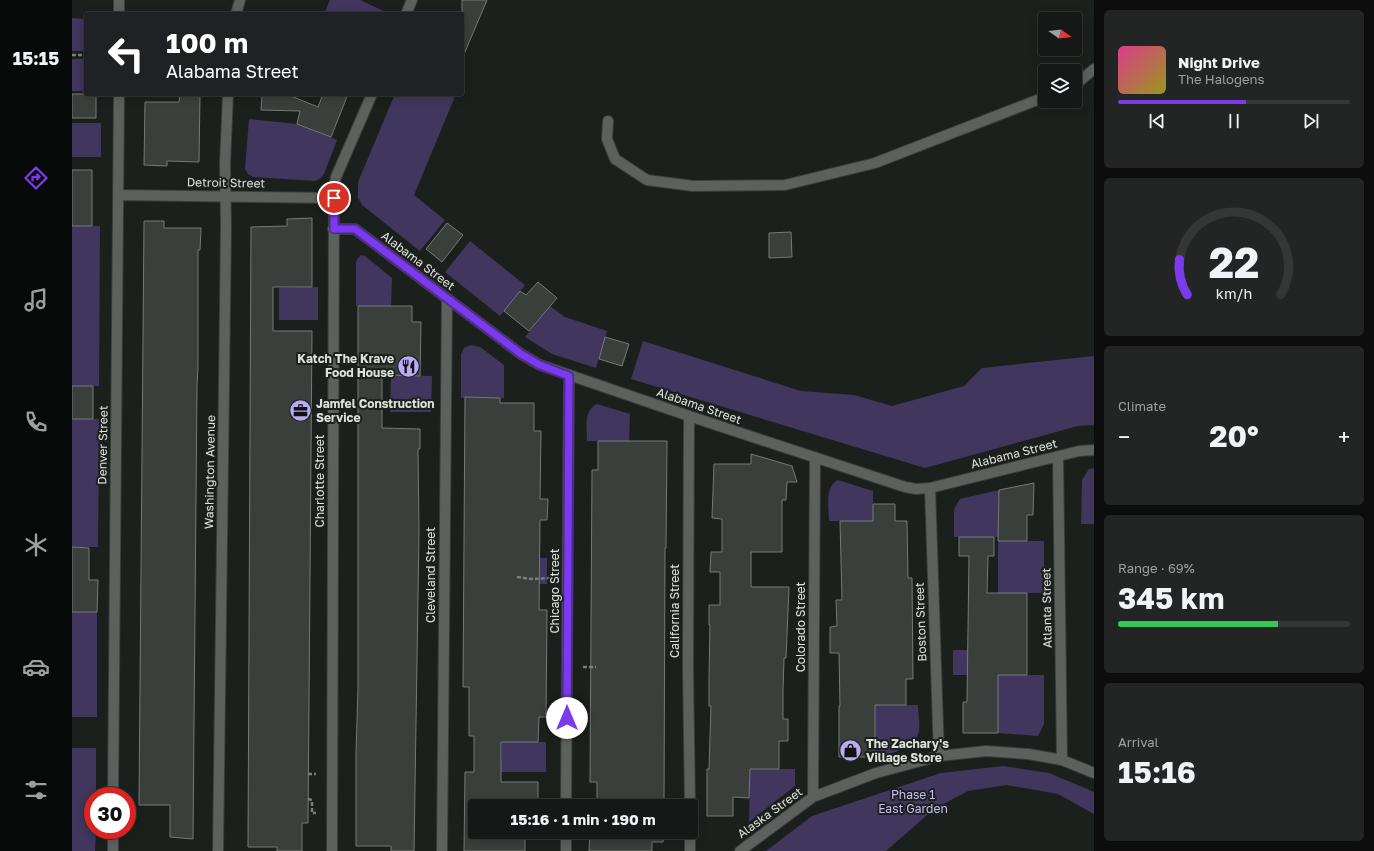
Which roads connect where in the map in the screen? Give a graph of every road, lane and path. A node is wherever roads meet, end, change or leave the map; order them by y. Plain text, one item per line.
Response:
1 (119, 0) edge
2 (240, 0) edge
3 (412, 0) edge
4 (119, 12) edge
5 (237, 12) edge
6 (407, 12) edge
7 (72, 55) edge
8 (84, 55) edge
9 (1094, 69) edge
10 (1082, 79) edge
11 (119, 96) edge
12 (228, 96) edge
13 (371, 96) edge
14 (1038, 100) edge
15 (608, 121) dead end
16 (119, 195) junction
17 (226, 196) junction
18 (334, 198) junction
19 (334, 229) junction
20 (447, 299) junction
21 (569, 376) junction
22 (689, 416) junction
23 (1094, 450) edge
24 (815, 457) junction
25 (1058, 457) junction
26 (930, 488) junction
27 (517, 577) dead end
28 (553, 578) dead end
29 (579, 667) dead end
30 (596, 667) dead end
31 (939, 756) junction
32 (1062, 760) junction
33 (1094, 773) edge
34 (308, 774) dead end
35 (319, 774) dead end
36 (113, 787) edge
37 (813, 797) junction
38 (308, 799) dead end
39 (566, 799) edge
40 (690, 799) edge
41 (316, 813) dead end
42 (113, 839) edge
43 (566, 839) edge
44 (690, 839) edge
45 (113, 851) edge
46 (218, 851) edge
47 (332, 851) edge
48 (442, 851) edge
49 (566, 851) edge
50 (690, 851) edge
51 (740, 851) edge

1 - 4 street
2 - 5 street
3 - 6 street
7 - 8 path
9 - 10 street
11 - 16 street, Denver Street
12 - 17 street, Washington Avenue
13 - 18 street, Charlotte Street
14 - 15 street
16 - 17 street, Detroit Street
16 - 36 street, Denver Street
17 - 18 street, Detroit Street
17 - 46 street, Washington Avenue
18 - 19 street, Charlotte Street
19 - 20 street, Alabama Street
19 - 47 street, Charlotte Street
20 - 21 street, Alabama Street
20 - 48 street, Cleveland Street
21 - 22 street, Alabama Street
21 - 39 street, Chicago Street
22 - 24 street, Alabama Street
22 - 40 street, California Street
23 - 25 street, Alabama Street
24 - 26 street, Alabama Street
24 - 37 street, Colorado Street
25 - 26 street, Alabama Street
25 - 32 street, Atlanta Street
26 - 31 street, Boston Street
27 - 28 path
29 - 30 path
31 - 32 street, Alaska Street
31 - 37 street, Alaska Street
32 - 33 street, Alaska Street
34 - 35 path
37 - 51 street, Alaska Street
38 - 41 path
42 - 45 street
43 - 49 street
44 - 50 street

